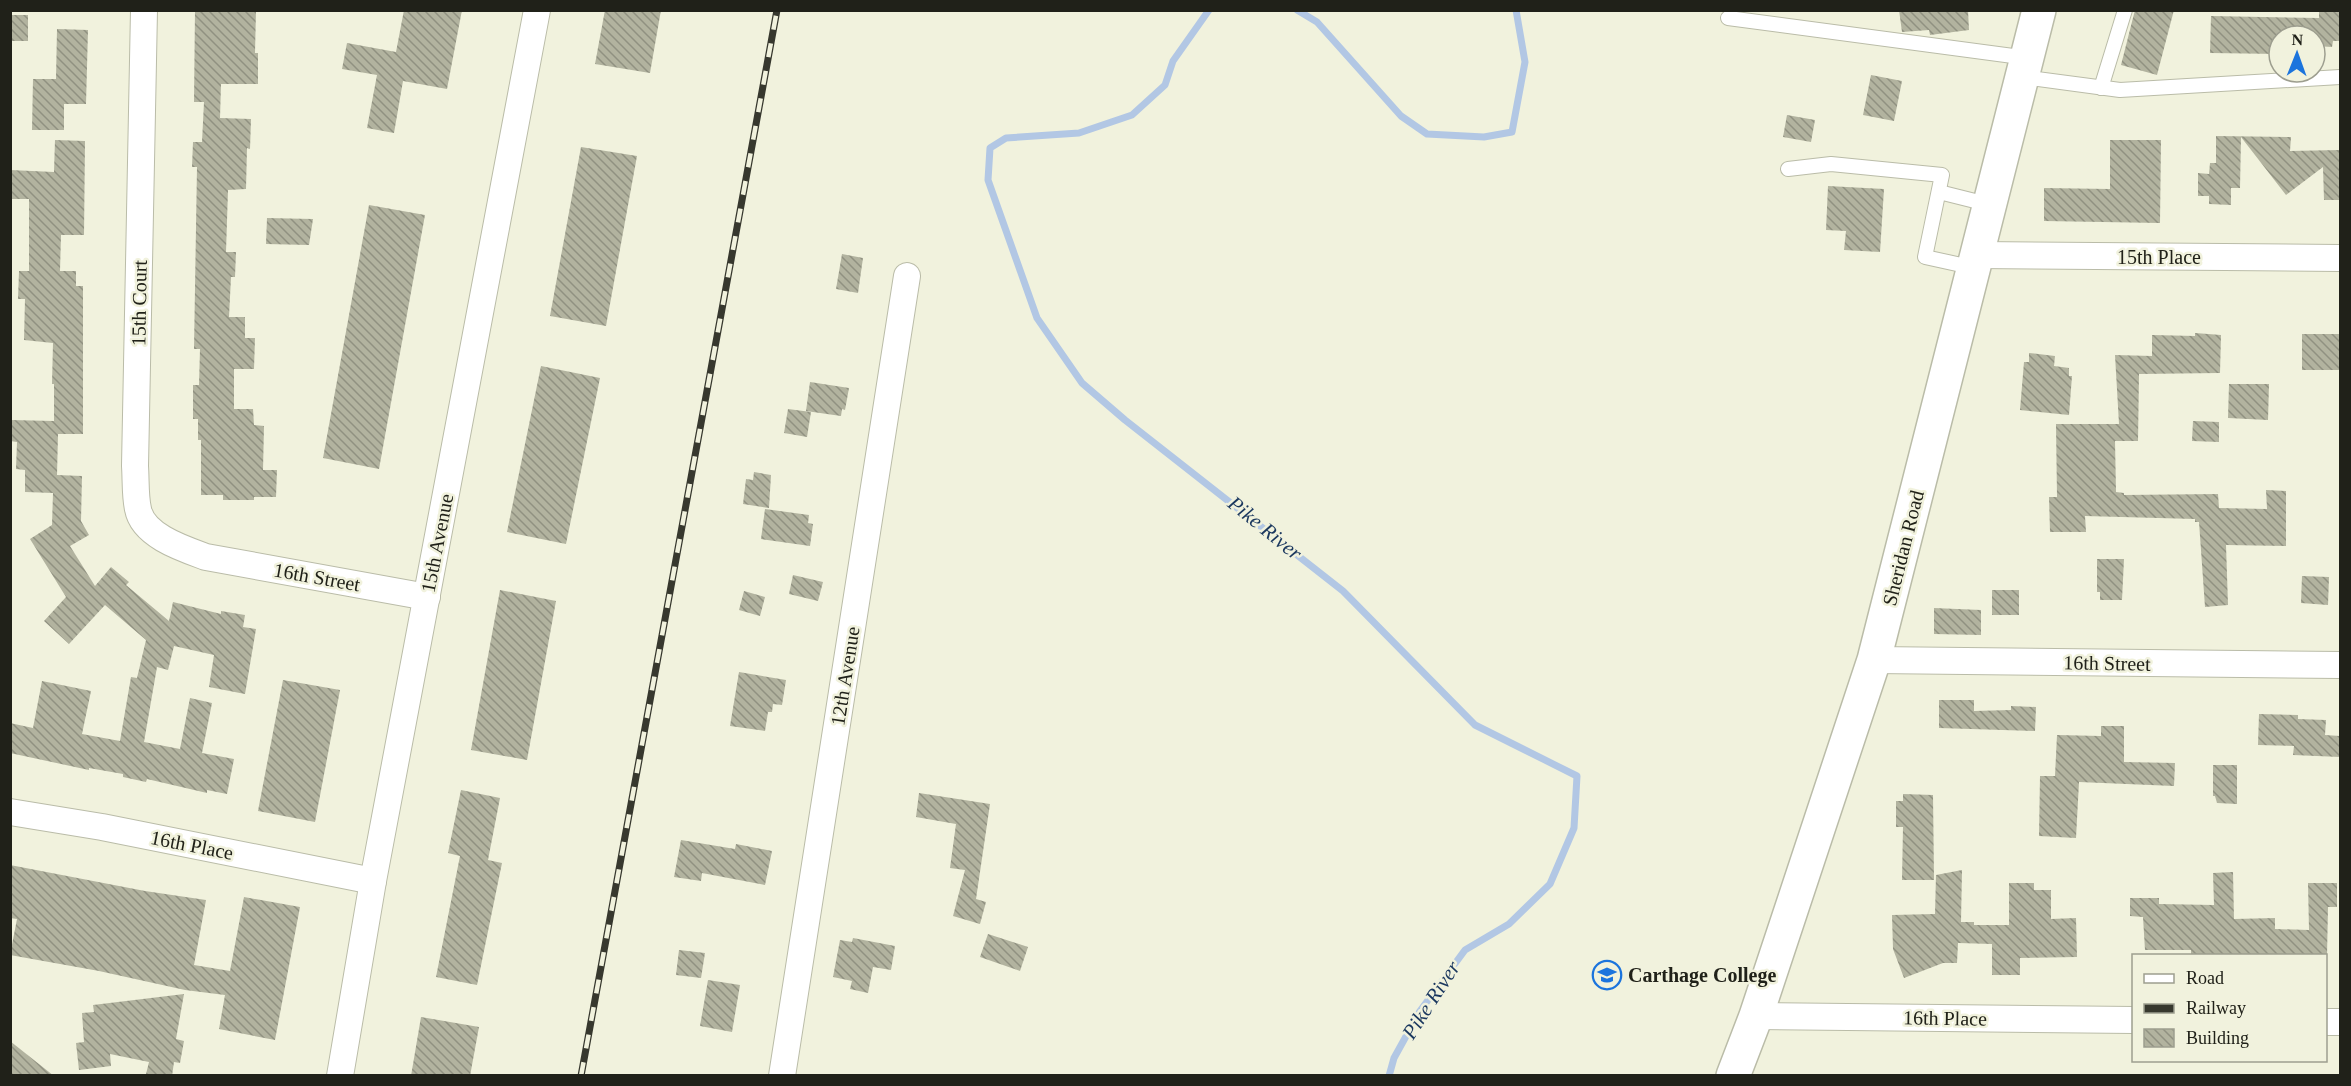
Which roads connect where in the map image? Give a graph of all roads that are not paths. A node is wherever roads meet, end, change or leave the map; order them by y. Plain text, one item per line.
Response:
1 (144, 10) edge
2 (537, 10) edge
3 (2039, 10) edge
4 (2125, 10) edge
5 (1728, 18) dead end
6 (2026, 68) junction
7 (2340, 77) edge
8 (2101, 88) junction
9 (1788, 169) dead end
10 (1939, 192) junction
11 (1991, 205) junction
12 (2340, 258) edge
13 (1976, 262) junction
14 (907, 276) dead end
15 (206, 557) joint
16 (427, 597) junction
17 (1874, 660) junction
18 (2340, 665) edge
19 (10, 812) edge
20 (373, 881) junction
21 (1756, 1016) junction
22 (2132, 1020) edge
23 (340, 1076) edge
24 (782, 1076) edge
25 (1733, 1076) edge

1 - 15 street, 15th Court
2 - 16 street, 15th Avenue
3 - 6 main road, Sheridan Road
4 - 8 lane
5 - 6 lane
6 - 8 lane
6 - 11 main road, Sheridan Road
7 - 8 lane
9 - 10 lane
10 - 11 lane
10 - 13 lane
11 - 13 main road, Sheridan Road
12 - 13 street, 15th Place
13 - 17 main road, Sheridan Road
14 - 24 street, 12th Avenue
15 - 16 street, 16th Street
16 - 20 street, 15th Avenue
17 - 18 street, 16th Street
17 - 21 main road, Sheridan Road
19 - 20 street, 16th Place
20 - 23 street, 15th Avenue
21 - 22 street, 16th Place
21 - 25 main road, Sheridan Road

